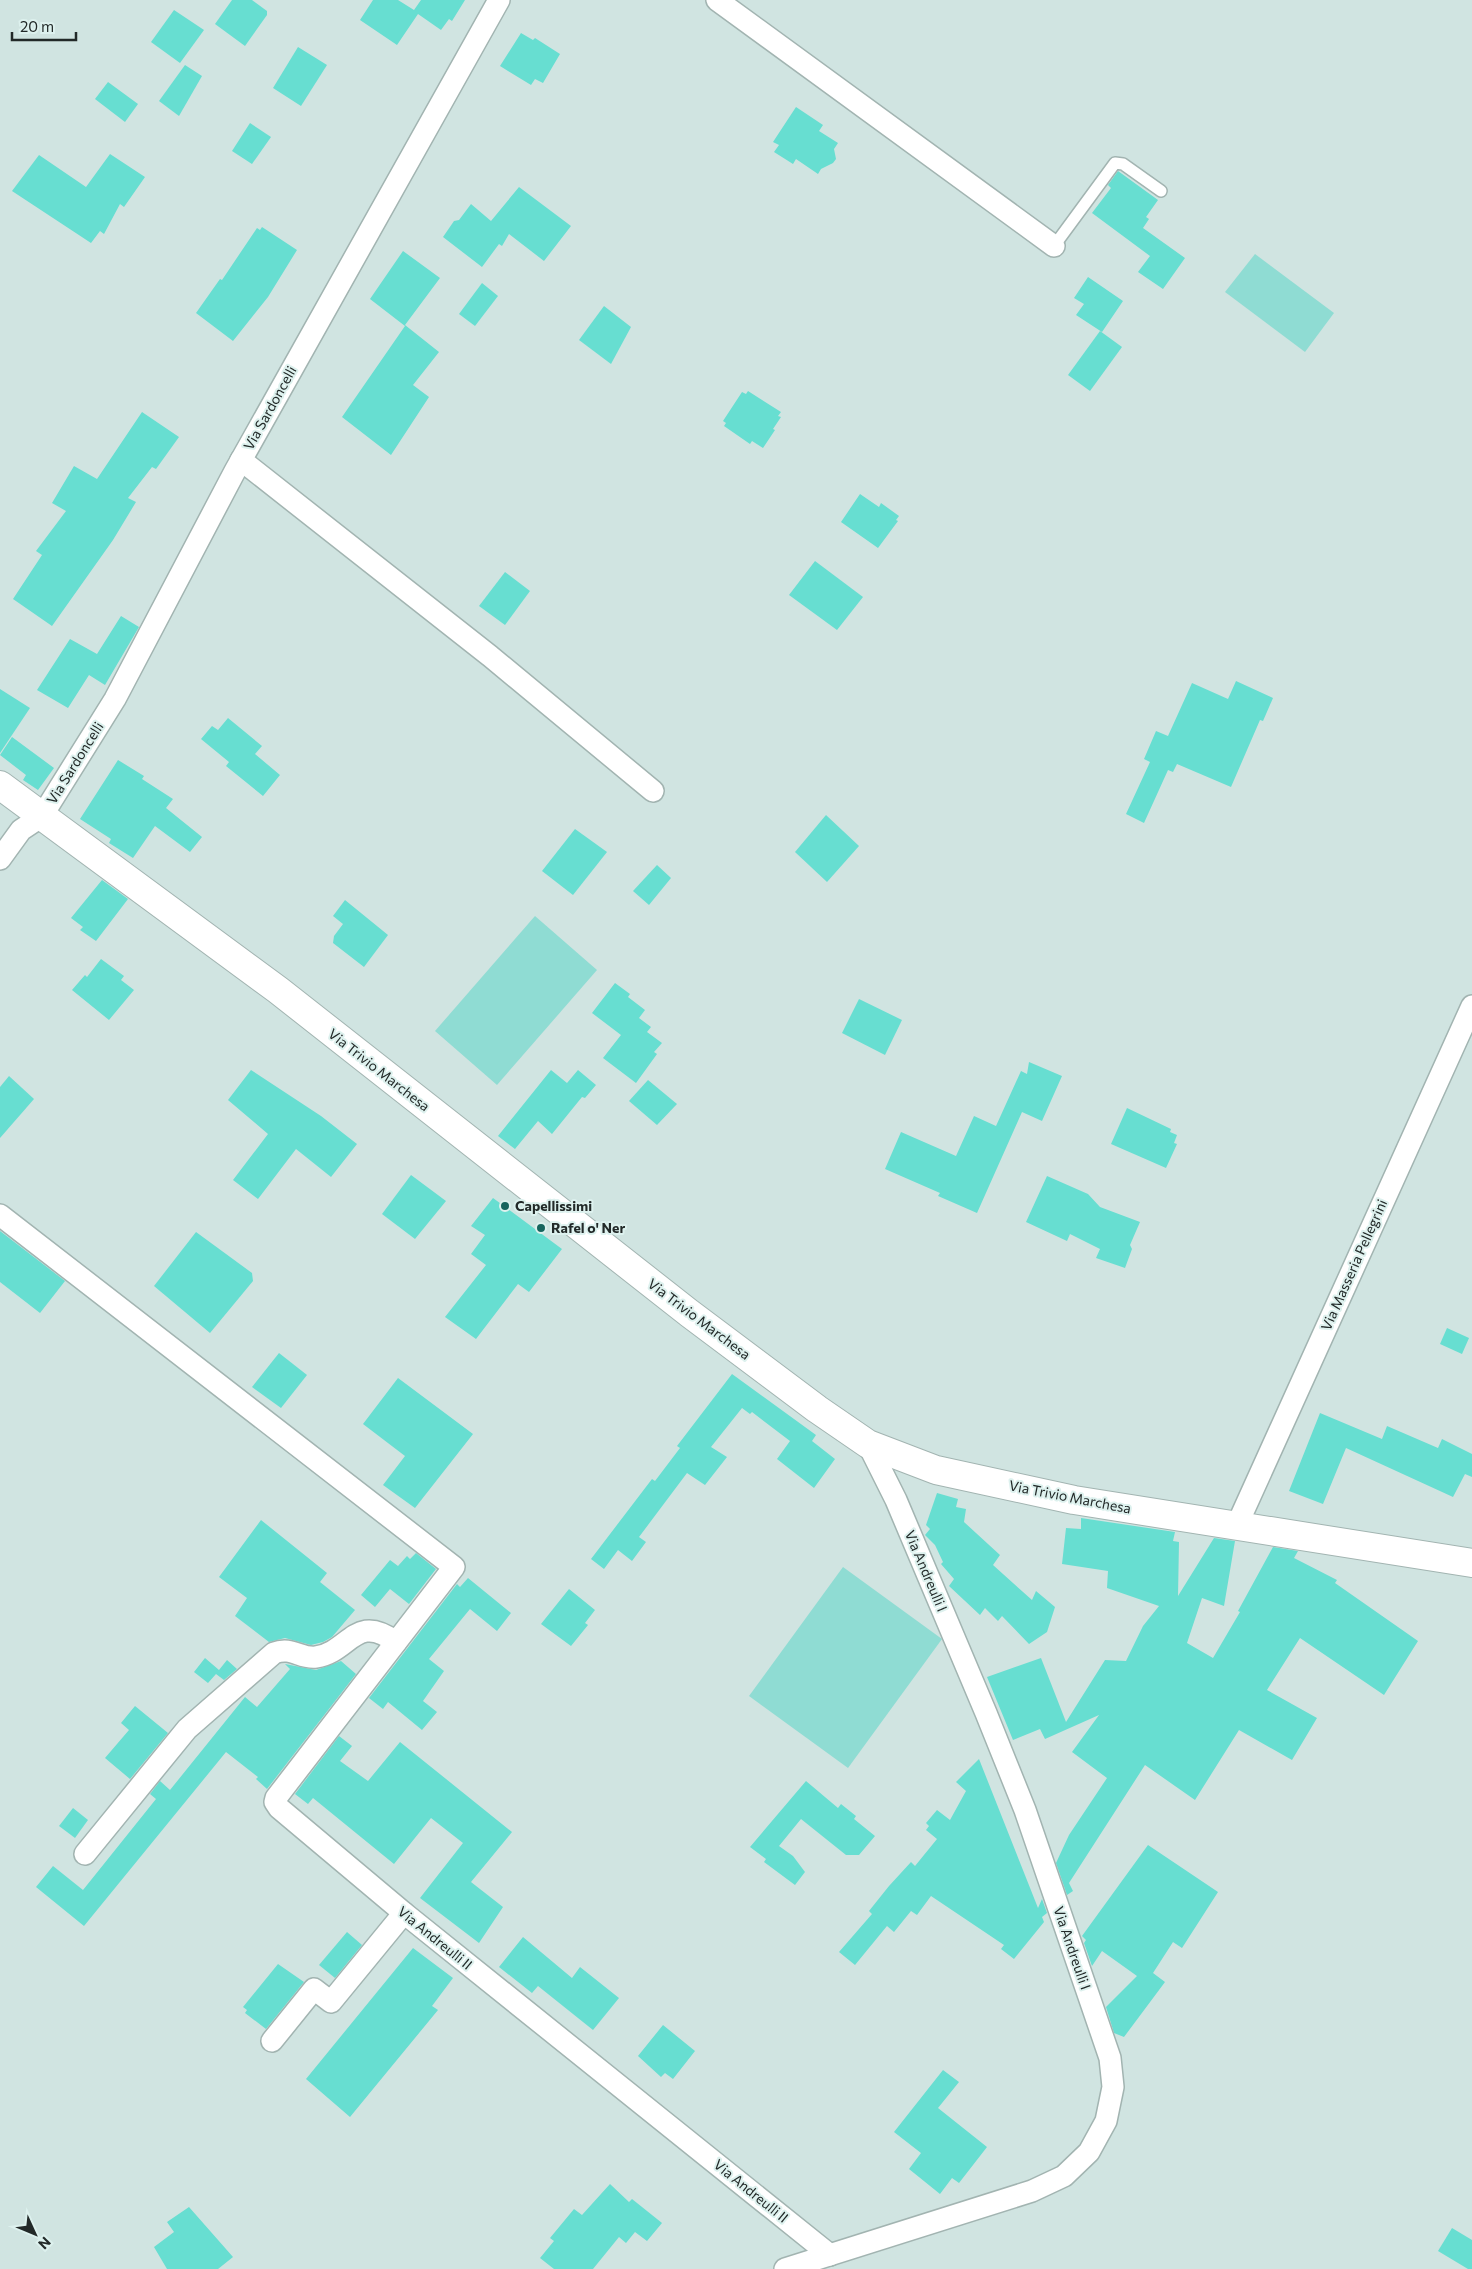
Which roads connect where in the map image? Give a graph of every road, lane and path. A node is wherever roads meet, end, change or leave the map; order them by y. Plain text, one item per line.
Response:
1 (499, 0) edge
2 (717, 0) edge
3 (1161, 191) dead end
4 (1054, 246) joint
5 (241, 460) junction
6 (0, 785) edge
7 (653, 791) dead end
8 (42, 816) junction
9 (0, 859) edge
10 (1472, 1006) edge
11 (0, 1215) edge
12 (868, 1444) junction
13 (1236, 1525) junction
14 (1472, 1563) edge
15 (396, 1642) junction
16 (85, 1854) dead end
17 (404, 1913) junction
18 (272, 2040) dead end
19 (830, 2255) junction
20 (785, 2269) edge

1 - 5 street, Via Sardoncelli
2 - 4 street
3 - 4 lane
5 - 7 street
5 - 8 street, Via Sardoncelli
6 - 8 street, Via Trivio Marchesa
8 - 9 street
8 - 12 street, Via Trivio Marchesa
10 - 13 street, Via Masseria Pellegrini
11 - 15 street, Via Andreulli II
12 - 13 street, Via Trivio Marchesa
12 - 19 street, Via Andreulli I
13 - 14 street, Via Trivio Marchesa
15 - 16 street
15 - 17 street, Via Andreulli II
17 - 18 street
17 - 19 street, Via Andreulli II
19 - 20 street, Via Andreulli I

